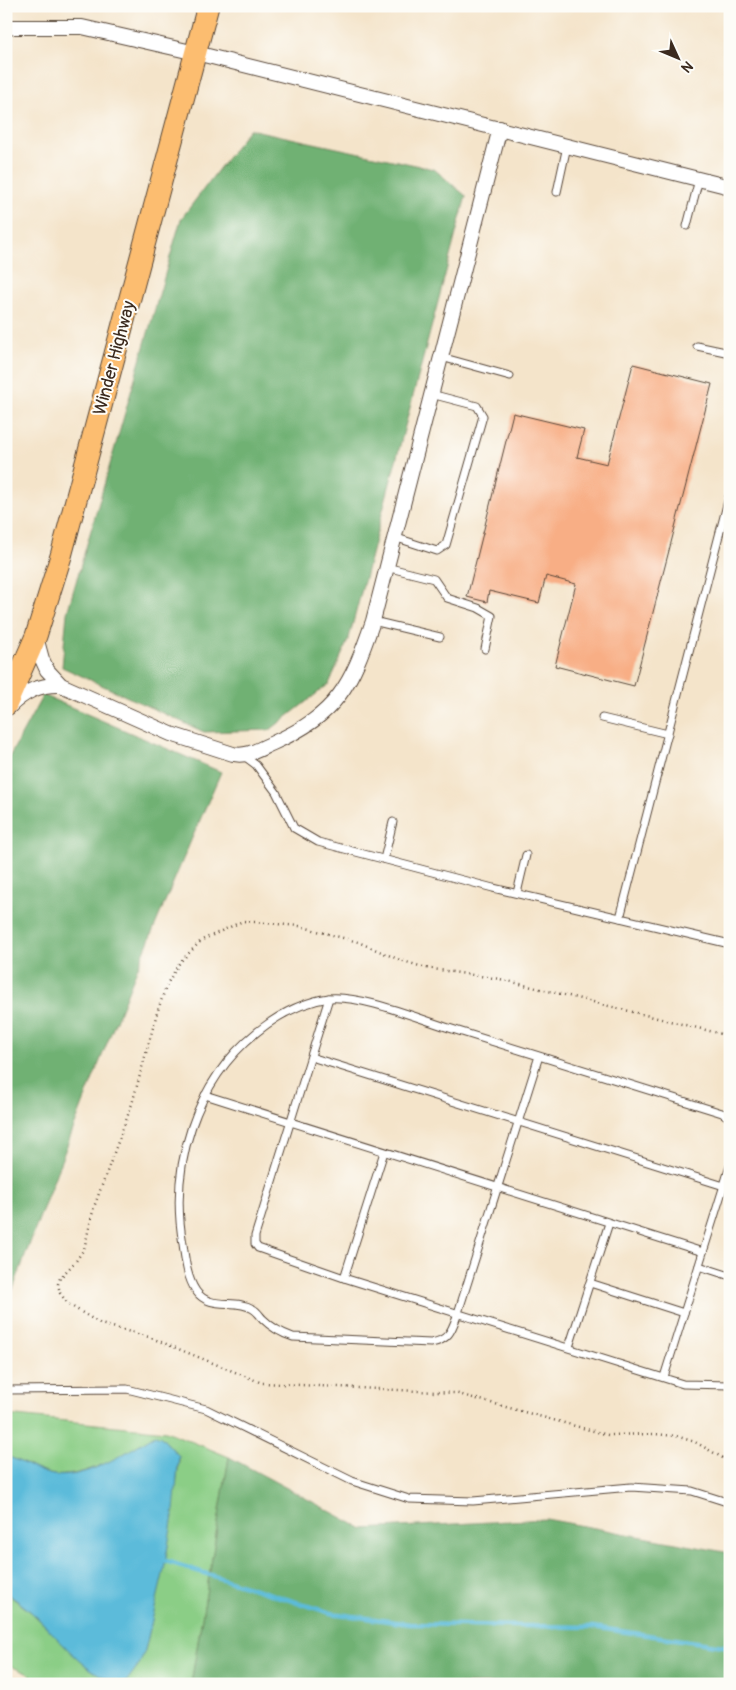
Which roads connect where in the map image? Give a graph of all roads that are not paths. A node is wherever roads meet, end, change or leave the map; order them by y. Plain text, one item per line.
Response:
1 (208, 6) edge
2 (6, 27) edge
3 (196, 53) junction
4 (500, 128) junction
5 (567, 146) junction
6 (699, 179) junction
7 (730, 187) edge
8 (557, 192) dead end
9 (687, 226) dead end
10 (697, 346) dead end
11 (730, 353) edge
12 (441, 357) junction
13 (510, 376) dead end
14 (431, 394) junction
15 (730, 493) edge
16 (393, 536) junction
17 (385, 567) junction
18 (373, 621) junction
19 (36, 636) junction
20 (440, 638) dead end
21 (485, 649) dead end
22 (61, 685) junction
23 (6, 705) edge
24 (6, 710) edge
25 (602, 718) dead end
26 (668, 734) junction
27 (244, 756) junction
28 (392, 822) dead end
29 (526, 855) dead end
30 (384, 859) junction
31 (516, 893) junction
32 (620, 918) junction
33 (730, 944) edge
34 (329, 998) junction
35 (311, 1056) junction
36 (539, 1056) junction
37 (205, 1095) junction
38 (730, 1118) edge
39 (290, 1121) junction
40 (519, 1122) junction
41 (384, 1152) junction
42 (730, 1166) edge
43 (724, 1186) junction
44 (497, 1187) junction
45 (609, 1223) junction
46 (703, 1252) junction
47 (698, 1266) junction
48 (730, 1276) edge
49 (344, 1278) junction
50 (590, 1283) junction
51 (458, 1313) junction
52 (684, 1313) junction
53 (569, 1347) junction
54 (664, 1377) junction
55 (730, 1385) edge
56 (6, 1390) edge
57 (730, 1503) edge

1 - 3 main road, Winder Highway
2 - 3 street
3 - 4 street
3 - 19 main road, Winder Highway
4 - 5 street
4 - 12 street
5 - 6 street
5 - 8 lane
6 - 7 street
6 - 9 lane
10 - 11 lane
12 - 13 lane
12 - 14 street
14 - 16 street
14 - 16 lane
15 - 26 lane
16 - 17 street
17 - 18 street
17 - 21 lane
18 - 20 lane
18 - 27 street
19 - 22 street
19 - 23 main road, Winder Highway
22 - 24 street
22 - 27 street
25 - 26 lane
26 - 32 lane
27 - 30 lane
28 - 30 lane
29 - 31 lane
30 - 31 lane
31 - 32 lane
32 - 33 lane
34 - 35 lane
34 - 36 lane
34 - 37 lane
35 - 39 lane
35 - 40 lane
36 - 38 lane
36 - 40 lane
37 - 39 lane
37 - 51 lane
39 - 41 lane
39 - 49 lane
40 - 43 lane
40 - 44 lane
41 - 44 lane
41 - 49 lane
42 - 43 lane
43 - 46 lane
44 - 45 lane
44 - 51 lane
45 - 46 lane
45 - 50 lane
46 - 47 lane
47 - 48 lane
47 - 52 lane
49 - 51 lane
50 - 52 lane
50 - 53 lane
51 - 53 lane
52 - 54 lane
53 - 54 lane
54 - 55 lane
56 - 57 lane

